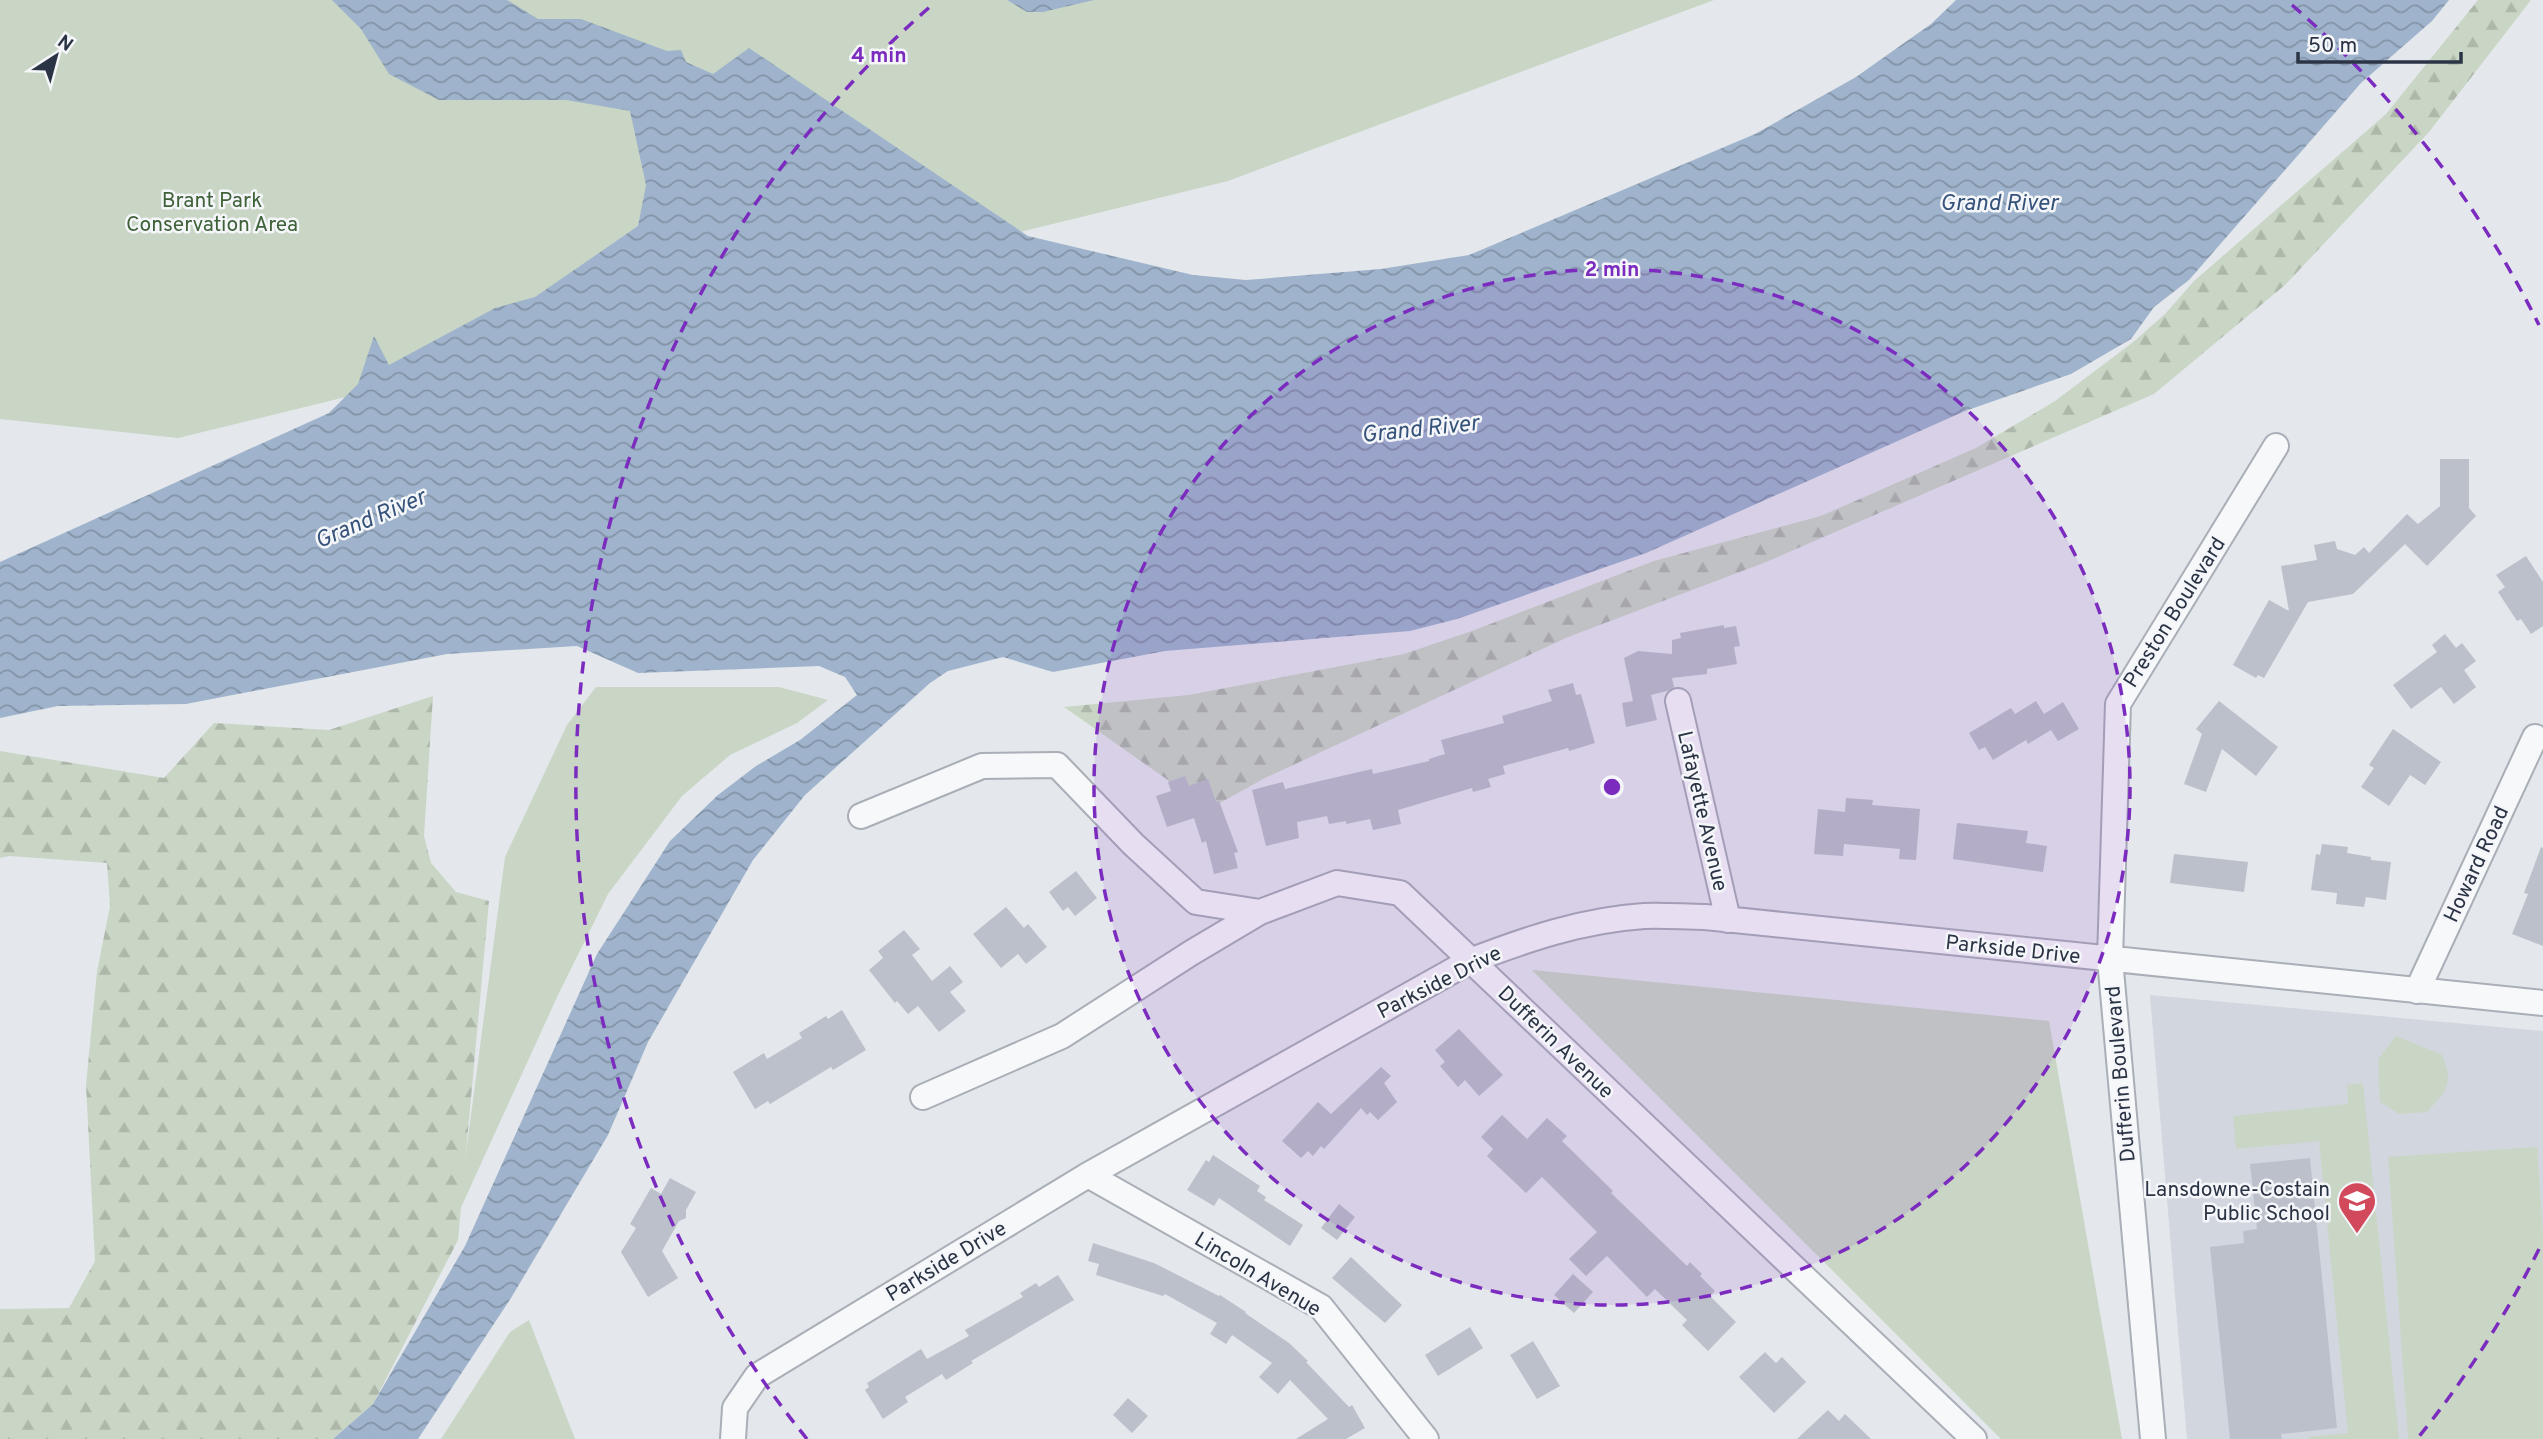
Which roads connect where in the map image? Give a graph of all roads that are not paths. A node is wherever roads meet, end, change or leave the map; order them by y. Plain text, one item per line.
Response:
1 (2276, 446) dead end
2 (1678, 701) dead end
3 (2535, 737) dead end
4 (861, 816) dead end
5 (1260, 912) junction
6 (1728, 920) junction
7 (2110, 959) junction
8 (1470, 961) junction
9 (2417, 991) junction
10 (2543, 1003) edge
11 (923, 1097) dead end
12 (1088, 1175) junction
13 (1423, 1438) edge
14 (733, 1439) edge
15 (1974, 1439) edge
16 (2153, 1439) edge

1 - 7 street, Preston Boulevard
2 - 6 street, Lafayette Avenue
3 - 9 street, Howard Road
4 - 5 street, Dufferin Avenue
5 - 8 street, Dufferin Avenue
5 - 11 street
6 - 7 street, Parkside Drive
6 - 8 street, Parkside Drive
7 - 9 street, Parkside Drive
7 - 16 street, Dufferin Boulevard
8 - 12 street, Parkside Drive
8 - 15 street, Dufferin Avenue
9 - 10 street, Parkside Drive
12 - 13 street, Lincoln Avenue
12 - 14 street, Parkside Drive

